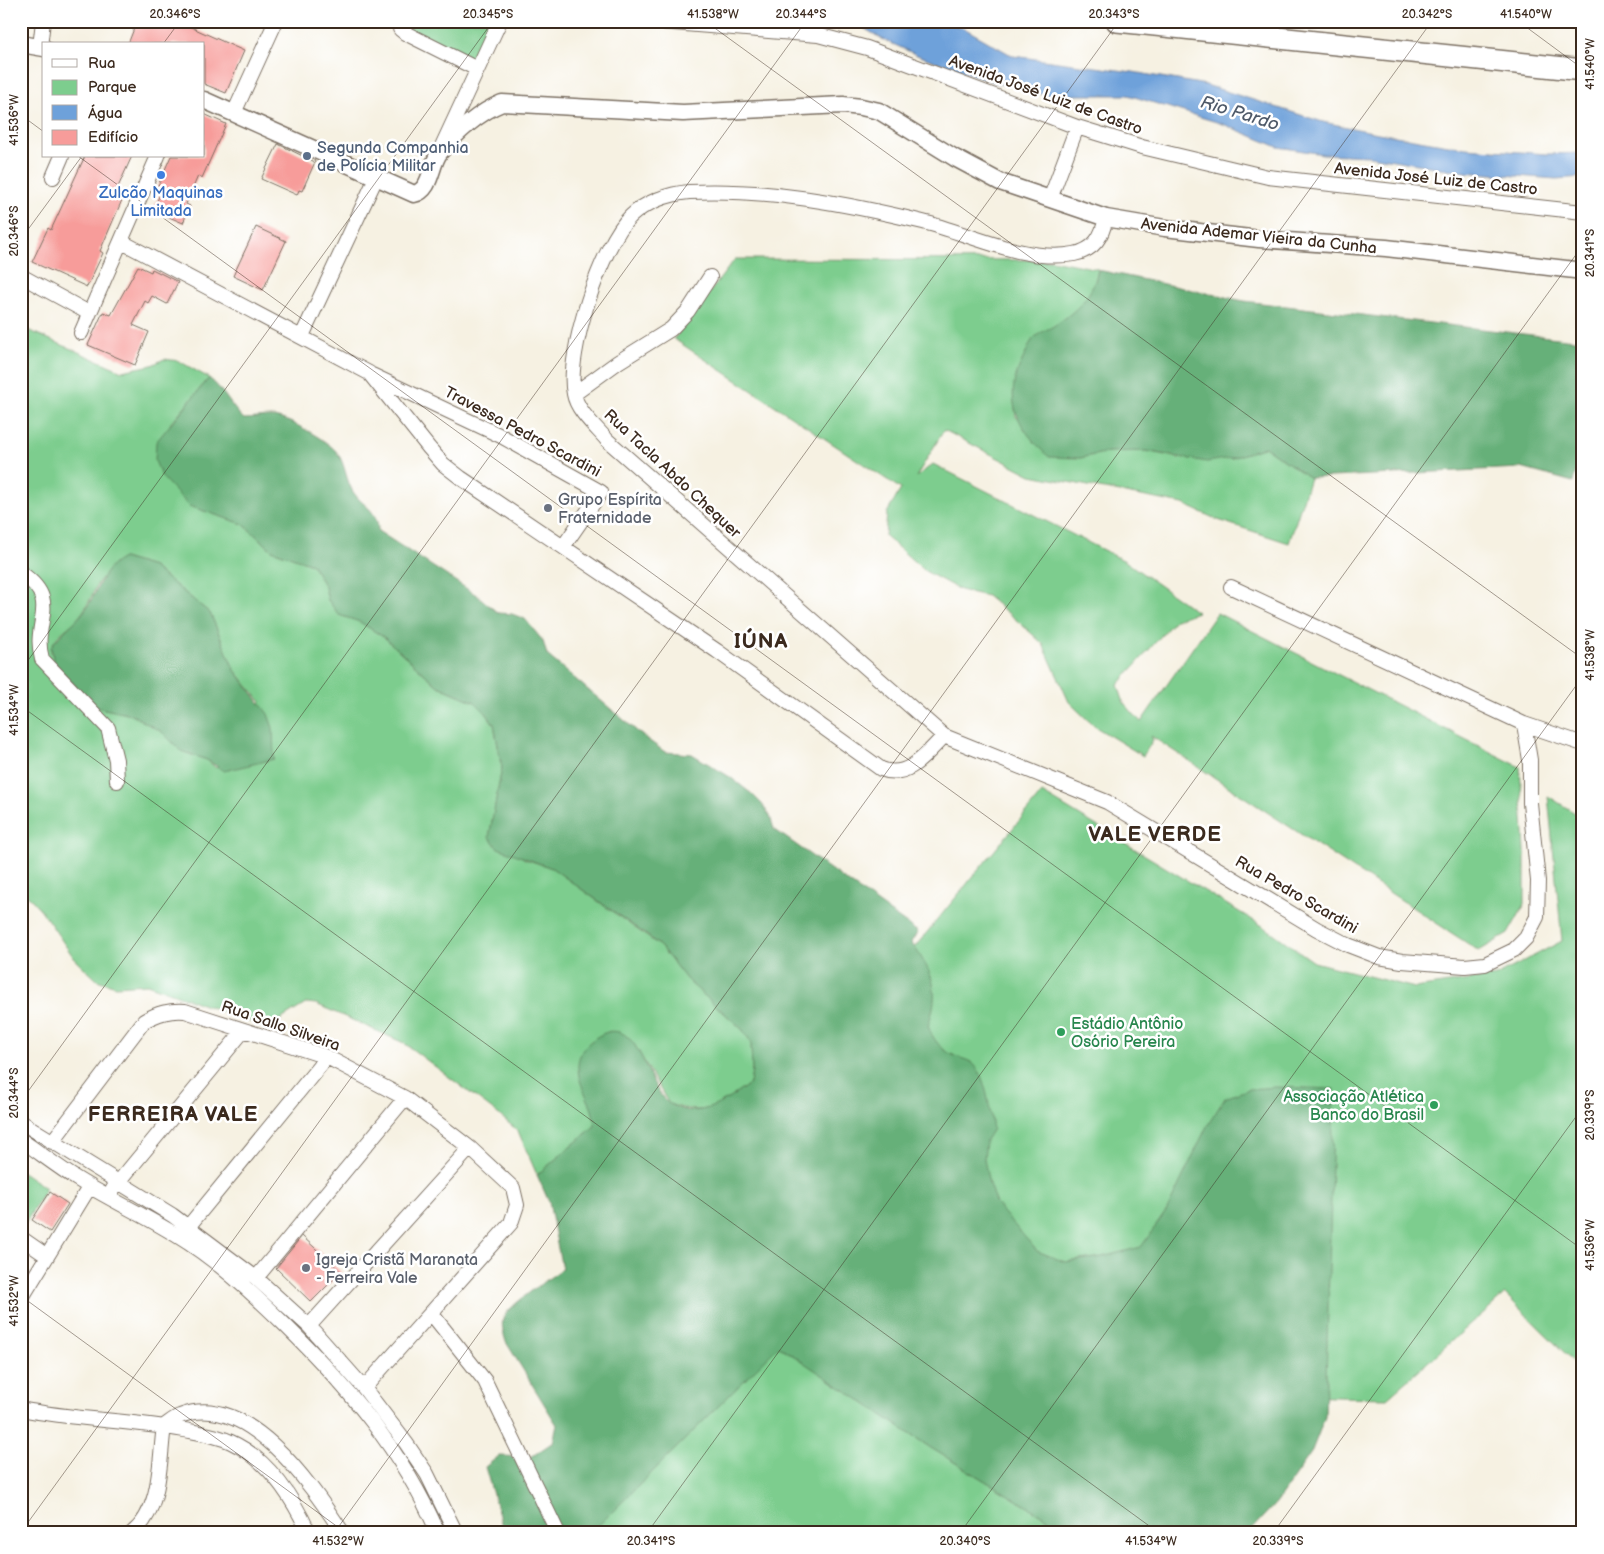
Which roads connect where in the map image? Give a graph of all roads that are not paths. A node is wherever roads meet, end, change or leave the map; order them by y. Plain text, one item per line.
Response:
1 (44, 21) edge
2 (276, 21) edge
3 (400, 21) edge
4 (500, 21) edge
5 (648, 21) edge
6 (1117, 21) edge
7 (42, 42) edge
8 (21, 44) edge
9 (42, 47) edge
10 (477, 69) junction
11 (1583, 70) edge
12 (205, 100) edge
13 (234, 113) junction
14 (1077, 127) junction
15 (439, 153) junction
16 (61, 158) edge
17 (157, 158) edge
18 (53, 177) dead end
19 (376, 178) junction
20 (1050, 199) junction
21 (1583, 212) edge
22 (1106, 218) junction
23 (122, 242) junction
24 (1583, 271) edge
25 (21, 276) edge
26 (710, 277) dead end
27 (90, 313) junction
28 (80, 334) dead end
29 (302, 336) junction
30 (369, 373) junction
31 (574, 394) junction
32 (563, 547) junction
33 (21, 574) edge
34 (1231, 587) dead end
35 (1524, 724) junction
36 (944, 736) junction
37 (1583, 744) edge
38 (117, 781) dead end
39 (244, 1030) junction
40 (328, 1057) junction
41 (405, 1098) junction
42 (21, 1122) edge
43 (21, 1140) edge
44 (52, 1142) junction
45 (470, 1148) junction
46 (118, 1182) junction
47 (90, 1186) junction
48 (107, 1196) junction
49 (188, 1227) junction
50 (21, 1238) edge
51 (47, 1256) junction
52 (256, 1278) junction
53 (21, 1299) edge
54 (431, 1313) junction
55 (309, 1326) junction
56 (364, 1388) junction
57 (21, 1409) edge
58 (164, 1426) junction
59 (307, 1532) edge
60 (132, 1533) edge
61 (342, 1533) edge
62 (438, 1533) edge
63 (456, 1533) edge
64 (558, 1533) edge

1 - 7 street
2 - 13 street
3 - 10 street
4 - 10 street
5 - 14 street, Avenida José Luiz de Castro
6 - 11 main road
8 - 9 street
10 - 15 street
12 - 13 street
13 - 19 street
14 - 20 street
14 - 21 street, Avenida José Luiz de Castro
15 - 19 street
15 - 20 street, Avenida Ademar Vieira da Cunha
16 - 18 street
17 - 23 street
19 - 29 street
20 - 22 street, Avenida Ademar Vieira da Cunha
22 - 24 street, Avenida Ademar Vieira da Cunha
22 - 31 street
23 - 27 street
23 - 29 street
25 - 27 street
26 - 31 street
27 - 28 street
29 - 30 street
30 - 32 street
30 - 32 street, Travessa Pedro Scardini
31 - 36 street, Rua Tacla Abdo Chequer
32 - 36 street
33 - 38 street
34 - 35 street
35 - 36 street, Rua Pedro Scardini
35 - 37 street
39 - 40 street, Rua Sallo Silveira
39 - 44 street, Rua Sallo Silveira
39 - 46 street
40 - 41 street, Rua Sallo Silveira
40 - 49 street
41 - 45 street, Rua Sallo Silveira
41 - 52 street
42 - 44 street
43 - 47 street
44 - 46 street
45 - 54 street, Rua Sallo Silveira
45 - 55 street
46 - 48 street
46 - 49 street
47 - 48 street
47 - 51 street
48 - 62 street
49 - 52 street
50 - 51 street
51 - 53 street
52 - 55 street
54 - 56 street
54 - 64 street
55 - 56 street
56 - 63 street
57 - 58 street
58 - 59 street
58 - 60 street
58 - 61 street

